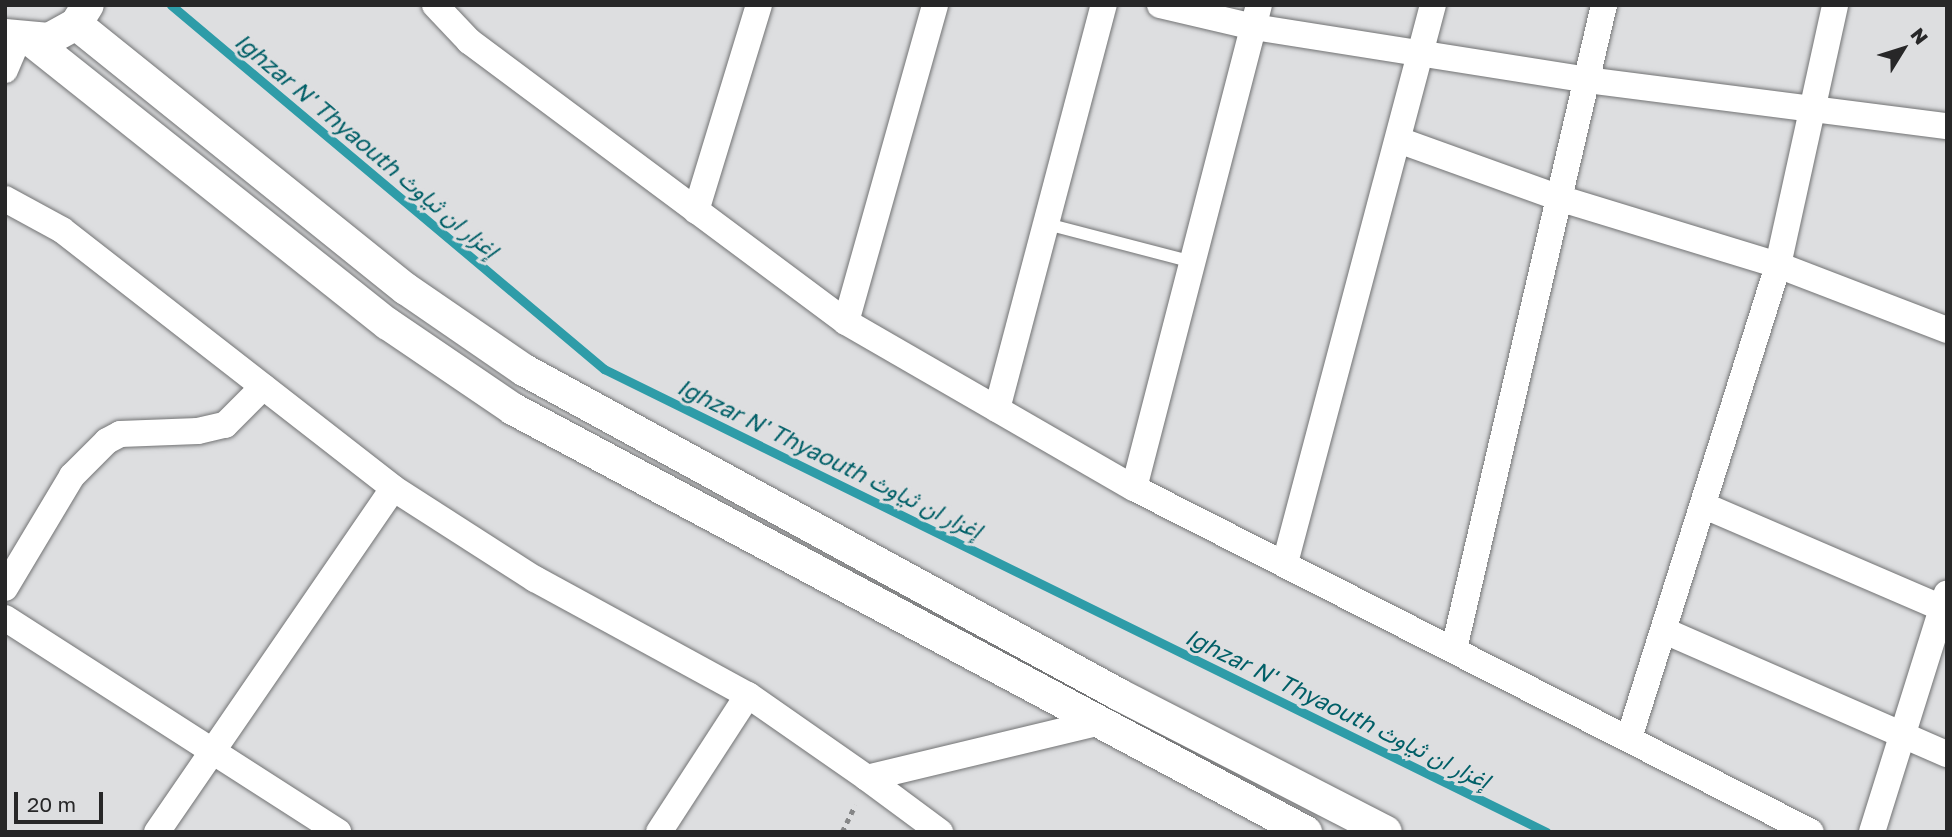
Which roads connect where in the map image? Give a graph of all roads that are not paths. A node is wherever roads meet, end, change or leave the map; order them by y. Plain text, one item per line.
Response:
1 (435, 5) edge
2 (760, 5) edge
3 (935, 5) edge
4 (1104, 5) edge
5 (1160, 5) edge
6 (1433, 5) edge
7 (1604, 5) edge
8 (1835, 5) edge
9 (82, 15) edge
10 (1257, 16) edge
11 (19, 39) edge
12 (1422, 53) junction
13 (5, 70) edge
14 (1587, 80) junction
15 (1813, 107) junction
16 (1947, 125) edge
17 (1401, 141) junction
18 (5, 198) edge
19 (1562, 199) junction
20 (696, 211) junction
21 (1047, 224) junction
22 (1193, 262) junction
23 (1778, 265) junction
24 (846, 322) junction
25 (1947, 330) edge
26 (264, 387) junction
27 (997, 409) junction
28 (393, 488) junction
29 (1135, 488) junction
30 (1705, 506) junction
31 (1285, 563) junction
32 (5, 588) edge
33 (1945, 604) edge
34 (5, 618) edge
35 (1665, 631) junction
36 (1454, 649) junction
37 (748, 695) junction
38 (1101, 722) junction
39 (1630, 736) junction
40 (1902, 736) junction
41 (212, 750) junction
42 (1947, 754) edge
43 (867, 778) junction
44 (157, 832) edge
45 (338, 832) edge
46 (659, 832) edge
47 (940, 832) edge
48 (1306, 832) edge
49 (1386, 832) edge
50 (1811, 832) edge
51 (1872, 832) edge

1 - 20 street
2 - 20 street
3 - 24 street
4 - 21 street
5 - 10 street
6 - 12 street
7 - 14 street
8 - 15 street
9 - 11 street
9 - 49 street
10 - 12 street
10 - 22 street
11 - 13 street
11 - 38 street
12 - 14 street
12 - 17 street
14 - 15 street
14 - 19 street
15 - 16 street
15 - 23 street
17 - 19 street
17 - 31 street
18 - 26 street
19 - 23 street
19 - 36 street
20 - 24 street
21 - 22 lane
21 - 27 street
22 - 29 street
23 - 25 street
23 - 30 street
24 - 27 street
26 - 28 street
26 - 32 street
27 - 29 street
28 - 37 street
28 - 41 street
29 - 31 street
30 - 33 street
30 - 35 street
31 - 36 street
33 - 40 street
34 - 41 street
35 - 39 street
35 - 40 street
36 - 39 street
37 - 43 street
37 - 46 street
38 - 43 street
38 - 48 street
39 - 50 street
40 - 42 street
40 - 51 street
41 - 44 street
41 - 45 street
43 - 47 street

